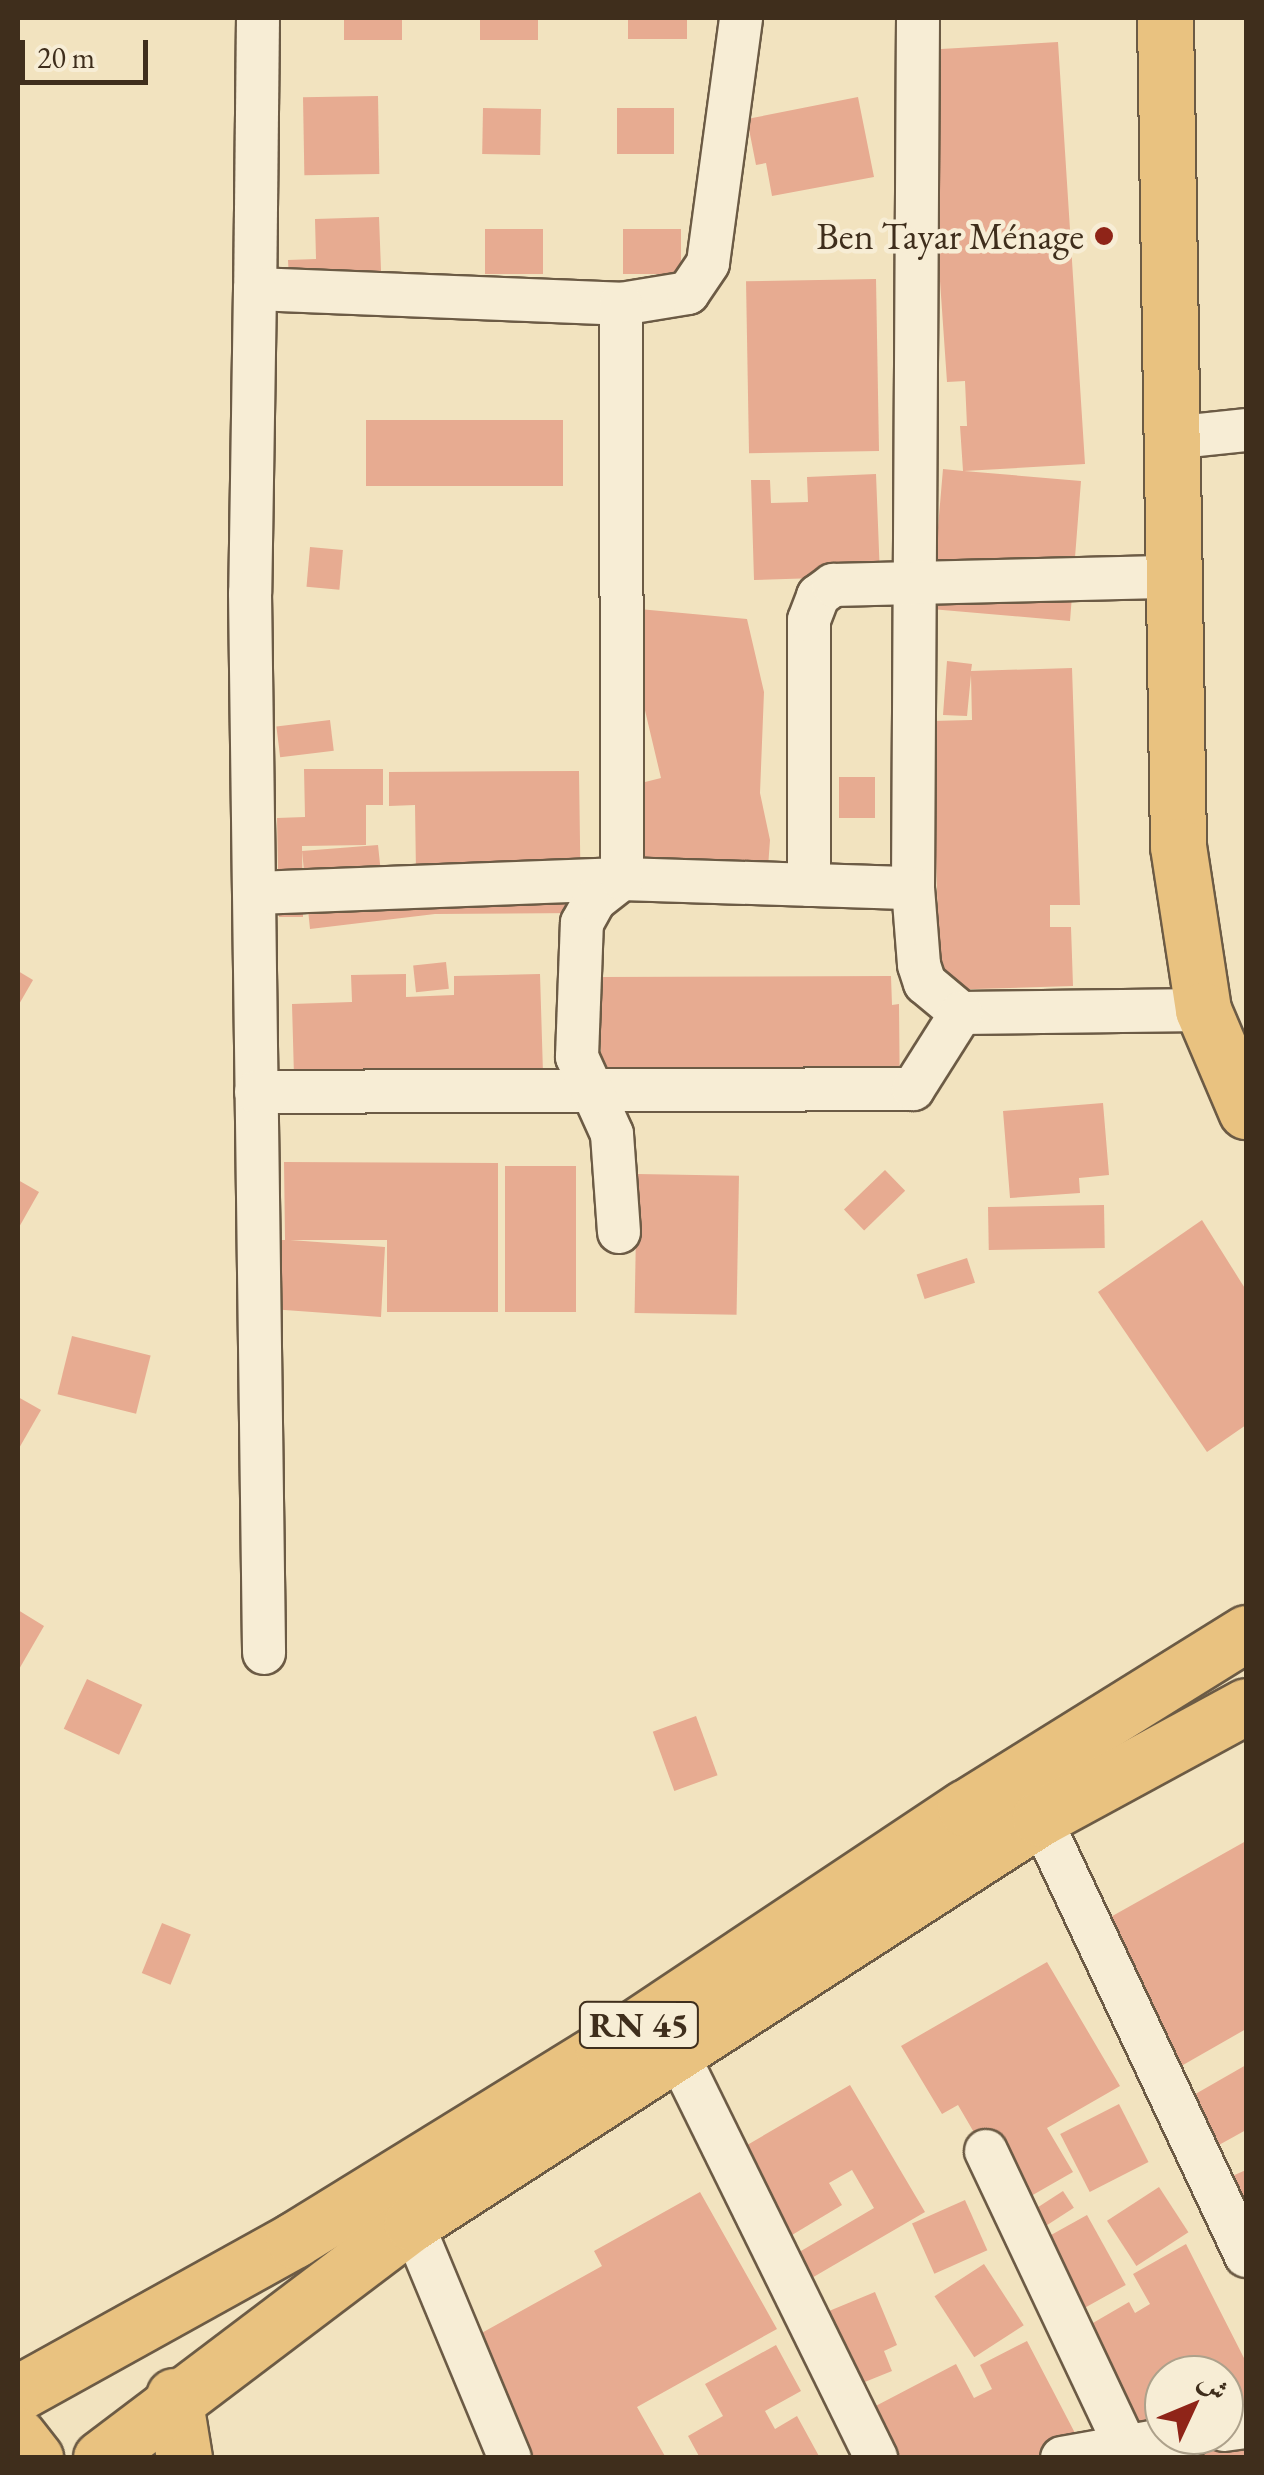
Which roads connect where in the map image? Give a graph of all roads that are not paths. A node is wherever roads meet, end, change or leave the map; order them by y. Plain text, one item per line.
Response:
1 (258, 18) edge
2 (741, 18) edge
3 (918, 18) edge
4 (1164, 18) edge
5 (255, 290) junction
6 (621, 304) junction
7 (1246, 430) edge
8 (1170, 438) junction
9 (1172, 577) junction
10 (915, 588) junction
11 (622, 879) junction
12 (809, 885) junction
13 (913, 888) junction
14 (256, 893) junction
15 (1203, 1010) junction
16 (961, 1013) junction
17 (590, 1086) junction
18 (256, 1092) junction
19 (1246, 1111) edge
20 (619, 1232) dead end
21 (1246, 1633) edge
22 (264, 1653) dead end
23 (1246, 1706) edge
24 (1040, 1818) junction
25 (678, 2055) junction
26 (986, 2151) dead end
27 (412, 2223) junction
28 (1246, 2256) edge
29 (18, 2393) edge
30 (174, 2396) junction
31 (18, 2436) edge
32 (1129, 2451) edge
33 (34, 2458) edge
34 (101, 2458) edge
35 (184, 2458) edge
36 (510, 2458) edge
37 (876, 2458) edge
38 (1062, 2458) edge

1 - 5 street
2 - 6 street
3 - 10 street
4 - 8 main road
5 - 6 street
5 - 14 street
6 - 11 street
7 - 8 street
8 - 9 main road
9 - 10 street
9 - 15 main road
10 - 12 street
10 - 13 street
11 - 12 street
11 - 14 street
11 - 17 street
12 - 13 street
13 - 16 street
14 - 18 street
15 - 16 street
15 - 19 main road
16 - 17 street
17 - 18 street
17 - 20 street
18 - 22 street
21 - 29 main road, RN 45
23 - 24 main road, RN 45
24 - 25 main road, RN 45
24 - 28 street
25 - 27 main road, RN 45
25 - 37 street
26 - 32 street
27 - 30 main road, RN 45
27 - 36 street
30 - 34 main road, RN 45
30 - 35 main road
31 - 33 main road
32 - 38 street

